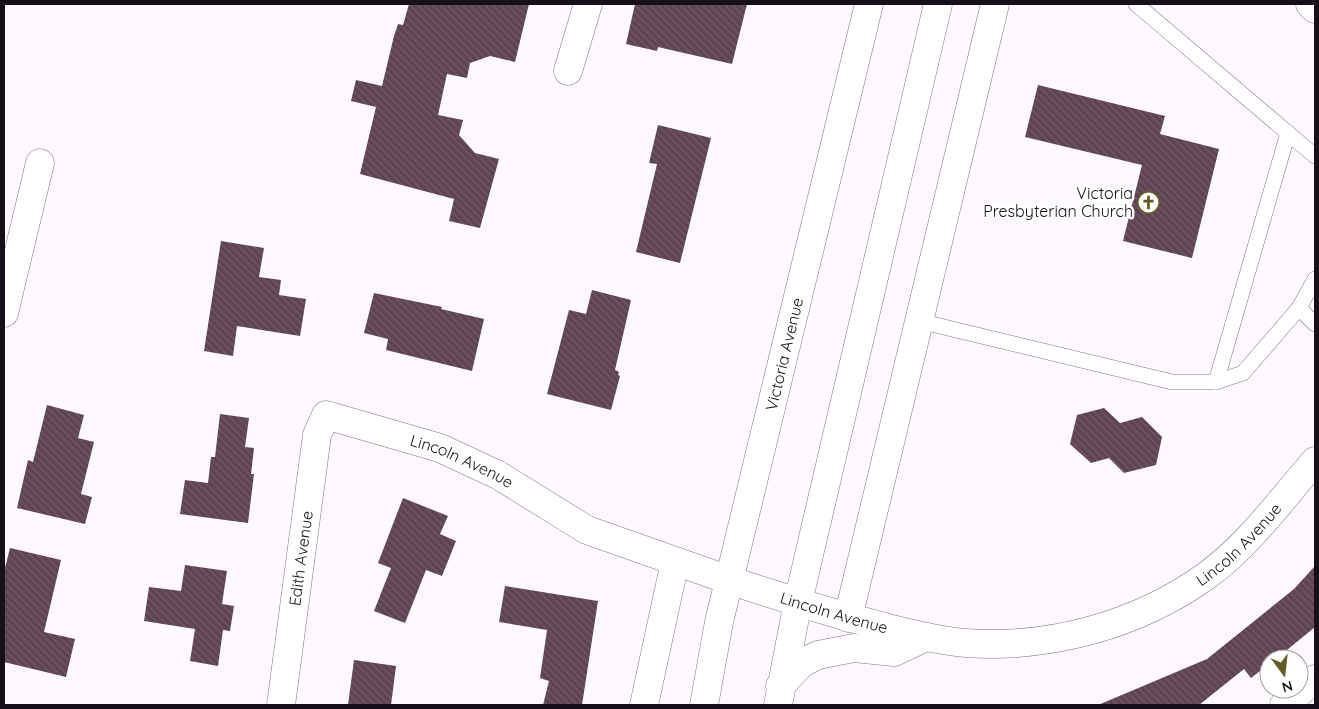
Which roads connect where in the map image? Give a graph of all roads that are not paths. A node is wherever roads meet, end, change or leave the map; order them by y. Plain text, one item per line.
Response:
1 (588, 4) edge
2 (938, 4) edge
3 (995, 4) edge
4 (1136, 4) edge
5 (1310, 4) edge
6 (863, 8) edge
7 (1315, 9) edge
8 (568, 71) dead end
9 (1288, 133) junction
10 (1315, 156) edge
11 (40, 163) dead end
12 (1315, 279) edge
13 (1298, 308) junction
14 (4, 313) edge
15 (919, 321) junction
16 (1315, 324) edge
17 (1216, 382) junction
18 (326, 415) joint
19 (1315, 461) edge
20 (675, 562) junction
21 (729, 580) junction
22 (798, 602) junction
23 (848, 618) junction
24 (926, 637) junction
25 (1315, 679) edge
26 (779, 696) edge
27 (281, 705) edge
28 (644, 705) edge
29 (704, 705) edge
30 (1284, 705) edge

1 - 8 street
2 - 22 street
3 - 15 street
4 - 9 lane
5 - 7 street
6 - 21 street, Victoria Avenue
9 - 10 lane
9 - 17 lane
11 - 14 street
12 - 13 lane
13 - 16 lane
13 - 17 lane
15 - 17 lane
15 - 23 street
18 - 20 street, Lincoln Avenue
18 - 27 street, Edith Avenue
19 - 24 street, Lincoln Avenue
20 - 21 street, Lincoln Avenue
20 - 28 street
21 - 22 street, Lincoln Avenue
21 - 29 street, Victoria Avenue
22 - 23 street, Lincoln Avenue
22 - 26 street
23 - 24 street, Lincoln Avenue
24 - 26 street
25 - 30 street

